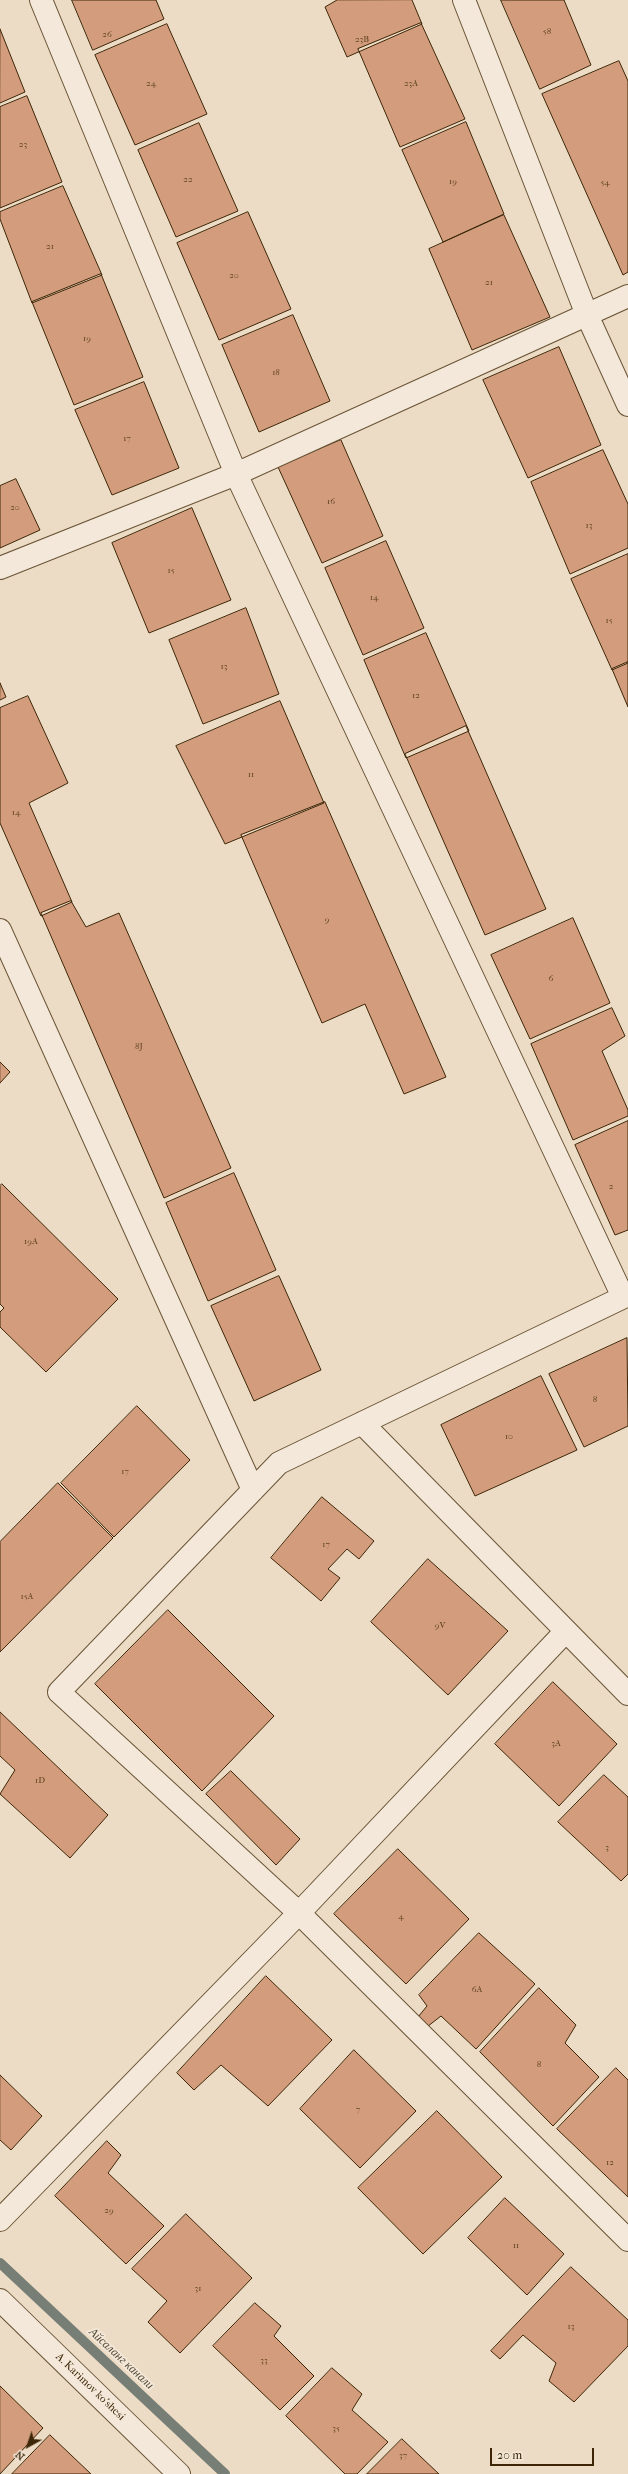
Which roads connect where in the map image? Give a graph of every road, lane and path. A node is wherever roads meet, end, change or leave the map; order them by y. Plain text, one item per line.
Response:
1 (41, 0) edge
2 (464, 0) edge
3 (628, 296) edge
4 (587, 315) junction
5 (628, 404) edge
6 (236, 474) junction
7 (0, 568) edge
8 (0, 930) edge
9 (626, 1296) edge
10 (362, 1423) junction
11 (253, 1490) junction
12 (566, 1631) junction
13 (628, 1694) edge
14 (299, 1913) junction
15 (0, 2220) edge
16 (628, 2240) edge
17 (0, 2300) edge
18 (180, 2474) edge

1 - 6 street
2 - 4 street
3 - 4 street
4 - 5 street
4 - 6 street
6 - 7 street
6 - 9 street
8 - 11 street
9 - 10 street
10 - 11 street
10 - 12 street
11 - 14 street
12 - 13 street
12 - 14 street
14 - 15 street
14 - 16 street
17 - 18 street, A. Karimov ko'shesi

